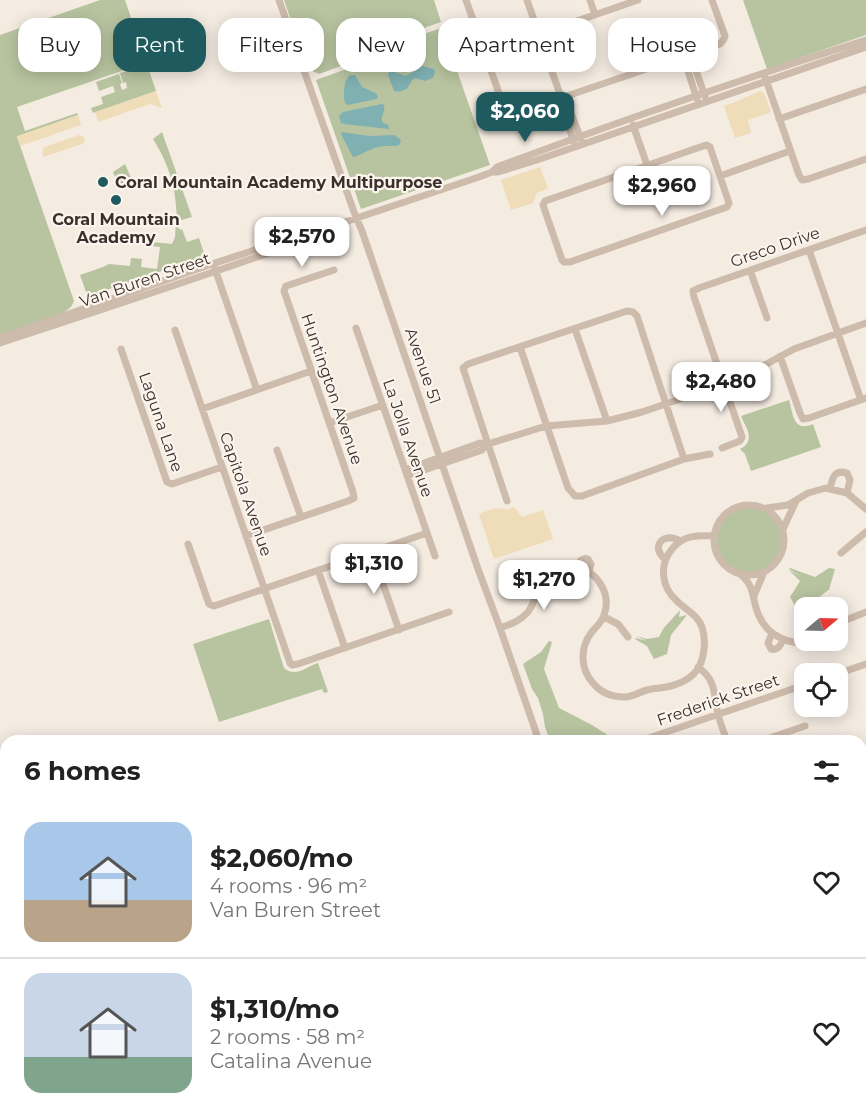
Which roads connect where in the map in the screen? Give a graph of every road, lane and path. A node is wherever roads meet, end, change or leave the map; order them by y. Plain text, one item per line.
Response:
1 (279, 0) edge
2 (466, 0) edge
3 (527, 0) edge
4 (590, 0) edge
5 (638, 0) edge
6 (712, 0) edge
7 (595, 15) junction
8 (472, 18) edge
9 (533, 18) edge
10 (586, 18) edge
11 (866, 40) edge
12 (718, 45) edge
13 (866, 46) edge
14 (491, 72) edge
15 (552, 72) edge
16 (638, 72) edge
17 (692, 72) edge
18 (764, 73) junction
19 (766, 81) junction
20 (866, 89) edge
21 (700, 95) junction
22 (562, 99) junction
23 (703, 103) junction
24 (631, 119) junction
25 (779, 119) junction
26 (512, 121) dead end
27 (634, 127) junction
28 (576, 138) junction
29 (579, 146) junction
30 (790, 151) junction
31 (866, 159) edge
32 (647, 165) junction
33 (492, 172) junction
34 (720, 176) junction
35 (357, 218) junction
36 (866, 230) edge
37 (809, 250) junction
38 (214, 267) junction
39 (334, 270) dead end
40 (750, 270) junction
41 (117, 297) junction
42 (80, 306) dead end
43 (767, 318) dead end
44 (866, 323) edge
45 (356, 328) dead end
46 (575, 329) junction
47 (175, 330) dead end
48 (838, 333) junction
49 (0, 338) edge
50 (0, 343) edge
51 (520, 347) junction
52 (121, 349) dead end
53 (780, 356) junction
54 (311, 371) junction
55 (724, 384) junction
56 (257, 390) junction
57 (863, 399) edge
58 (665, 404) junction
59 (382, 405) junction
60 (202, 409) junction
61 (606, 421) junction
62 (329, 423) junction
63 (546, 426) junction
64 (486, 444) junction
65 (722, 448) dead end
66 (277, 450) dead end
67 (710, 454) dead end
68 (684, 459) junction
69 (441, 461) junction
70 (222, 467) junction
71 (406, 473) junction
72 (830, 489) junction
73 (847, 493) junction
74 (507, 501) dead end
75 (796, 501) junction
76 (767, 508) junction
77 (866, 509) edge
78 (301, 517) junction
79 (783, 529) junction
80 (866, 532) edge
81 (427, 533) junction
82 (246, 536) junction
83 (714, 536) junction
84 (680, 541) junction
85 (188, 544) dead end
86 (372, 552) junction
87 (841, 554) dead end
88 (435, 556) dead end
89 (665, 559) junction
90 (577, 567) junction
91 (318, 570) junction
92 (589, 572) junction
93 (764, 572) junction
94 (740, 574) junction
95 (264, 589) junction
96 (754, 596) junction
97 (449, 612) dead end
98 (866, 612) edge
99 (604, 617) junction
100 (848, 619) edge
101 (500, 628) junction
102 (399, 630) junction
103 (772, 633) junction
104 (628, 637) dead end
105 (783, 640) junction
106 (794, 643) edge
107 (345, 648) junction
108 (866, 664) edge
109 (698, 667) junction
110 (848, 670) edge
111 (794, 688) edge
112 (718, 715) junction
113 (805, 726) dead end
114 (537, 735) edge
115 (658, 735) edge
116 (725, 735) edge
117 (779, 735) edge

1 - 35 street, Avenue 51
2 - 8 street
3 - 9 street
4 - 7 street
5 - 7 street
6 - 12 street
7 - 10 street
11 - 18 street, Van Buren Street
13 - 19 street, Van Buren Street
14 - 26 street
15 - 22 street
16 - 22 street
17 - 21 street
18 - 19 street
18 - 21 street, Van Buren Street
19 - 23 street, Van Buren Street
19 - 25 street
20 - 25 street
21 - 23 street
21 - 24 street, Van Buren Street
22 - 28 street
23 - 27 street, Van Buren Street
24 - 27 street
24 - 28 street, Van Buren Street
25 - 30 street
27 - 29 street, Van Buren Street
27 - 32 street
28 - 29 street
28 - 33 street, Van Buren Street
29 - 33 street, Van Buren Street
30 - 31 street
30 - 34 street
32 - 34 street
32 - 34 street
33 - 35 street, Van Buren Street
35 - 38 street, Van Buren Street
35 - 69 street, Avenue 51
36 - 37 street, Greco Drive
37 - 40 street, Greco Drive
37 - 48 street
38 - 41 street, Van Buren Street
38 - 50 street, Van Buren Street
38 - 56 street
39 - 54 street, Huntington Avenue
40 - 43 street
40 - 55 street, Greco Drive
41 - 42 street
41 - 49 street, Van Buren Street
44 - 48 street
45 - 59 street, La Jolla Avenue
46 - 51 street
46 - 58 street
46 - 61 street
47 - 60 street, Capitola Avenue
48 - 53 street
48 - 57 street
51 - 63 street
51 - 64 street
52 - 70 street, Laguna Lane
53 - 55 street
53 - 57 street
54 - 56 street
54 - 62 street, Huntington Avenue
55 - 58 street
55 - 65 street
56 - 60 street
58 - 61 street
58 - 68 street
59 - 62 street
59 - 71 street, La Jolla Avenue
60 - 70 street, Capitola Avenue
61 - 63 street
62 - 78 street, Huntington Avenue
63 - 64 street
63 - 68 street
64 - 69 street
64 - 74 street
66 - 78 street
67 - 68 street
69 - 71 street
69 - 101 street, Avenue 51
70 - 82 street, Capitola Avenue
71 - 81 street, La Jolla Avenue
72 - 73 street
72 - 73 street
72 - 75 street
73 - 77 street
75 - 76 street
75 - 79 street
76 - 79 street
76 - 83 street
78 - 82 street
79 - 93 street
80 - 87 street
81 - 86 street
81 - 88 street, La Jolla Avenue
82 - 95 street, Capitola Avenue
83 - 84 street
83 - 94 street
84 - 89 street
84 - 89 street
85 - 95 street
86 - 91 street
86 - 102 street
89 - 109 street
90 - 92 street
90 - 92 street
90 - 101 street
91 - 95 street
91 - 107 street
92 - 99 street
93 - 94 street
93 - 96 street
94 - 96 street
95 - 107 street, Capitola Avenue
96 - 103 street
97 - 102 street
98 - 100 street
99 - 104 street
99 - 109 street
101 - 114 street, Avenue 51
102 - 107 street
103 - 105 street
103 - 105 street
105 - 106 street
108 - 110 street
109 - 112 street
111 - 112 street, Frederick Street
112 - 115 street, Frederick Street
112 - 116 street
113 - 117 street

